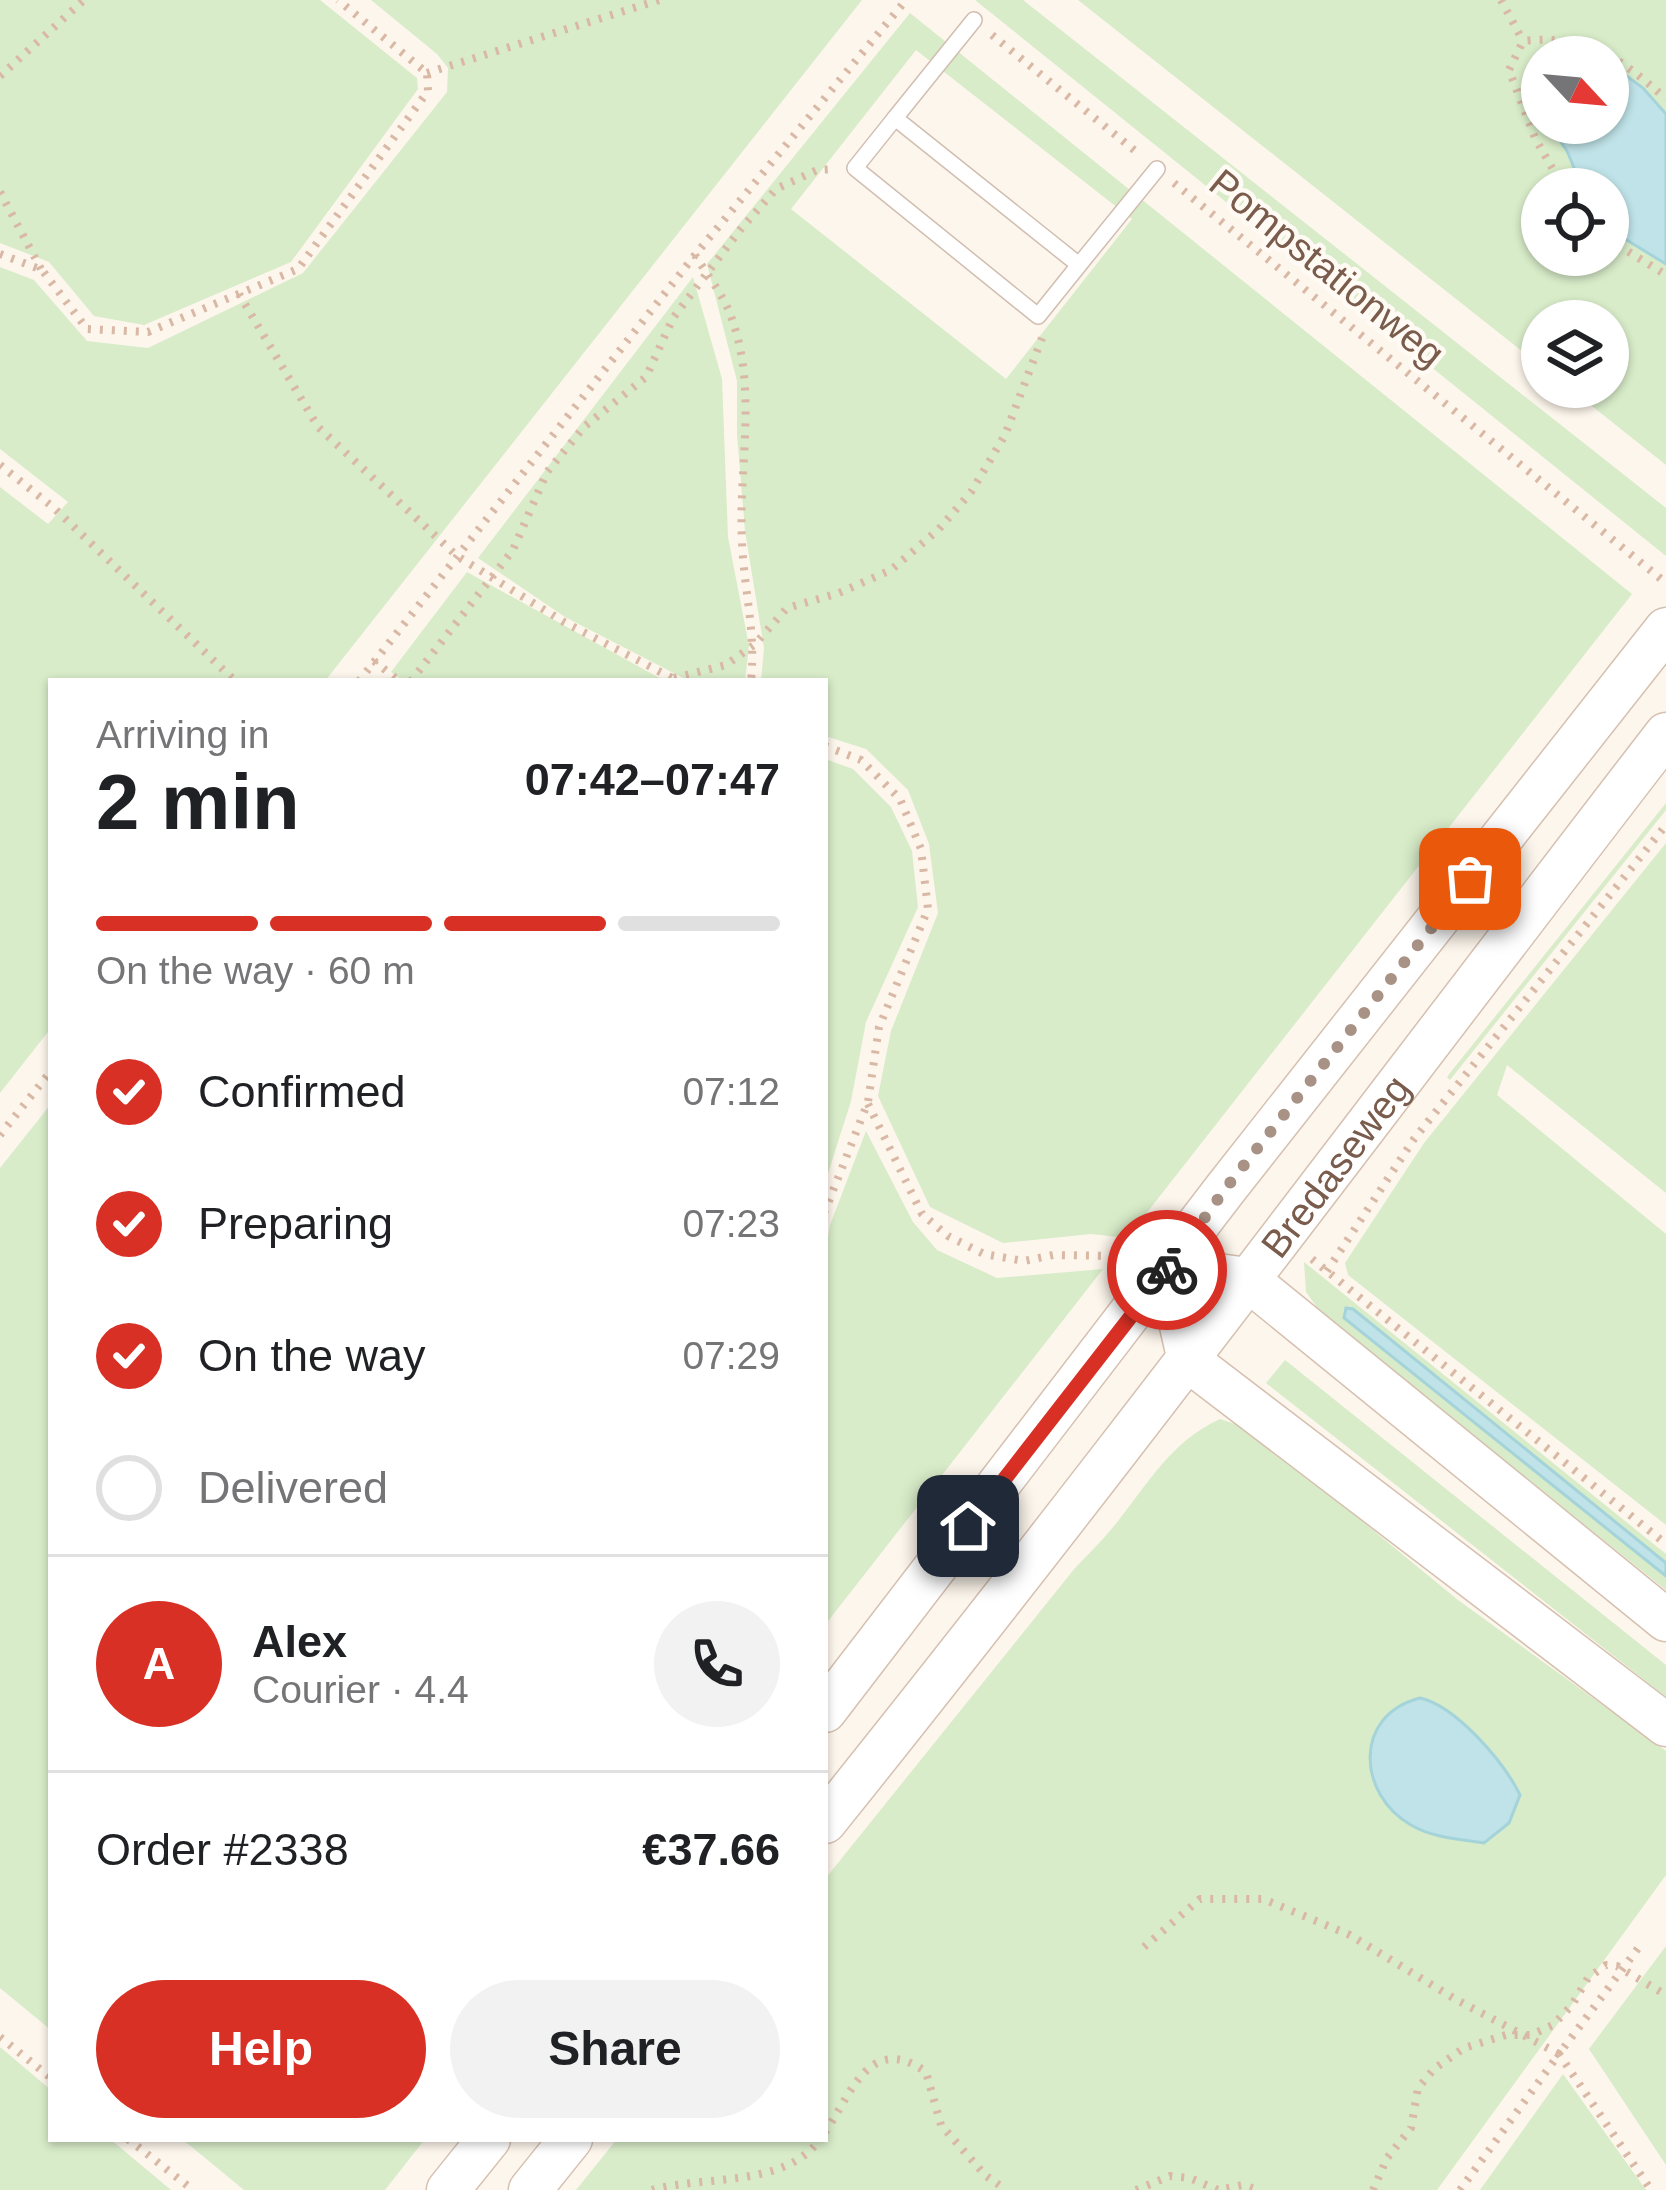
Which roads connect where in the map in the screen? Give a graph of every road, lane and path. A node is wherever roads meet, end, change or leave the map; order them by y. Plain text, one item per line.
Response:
1 (84, 0) edge
2 (338, 0) edge
3 (659, 0) edge
4 (907, 0) edge
5 (1501, 0) edge
6 (974, 20) joint
7 (1521, 37) edge
8 (1521, 45) edge
9 (1629, 65) edge
10 (427, 73) junction
11 (0, 76) edge
12 (1666, 98) edge
13 (1521, 101) edge
14 (895, 118) junction
15 (855, 168) junction
16 (1157, 169) junction
17 (0, 192) edge
18 (1629, 252) edge
19 (0, 254) edge
20 (695, 255) junction
21 (1078, 266) junction
22 (42, 270) junction
23 (707, 275) junction
24 (1666, 275) edge
25 (1057, 292) junction
26 (239, 294) junction
27 (532, 460) junction
28 (0, 465) edge
29 (547, 472) junction
30 (457, 556) junction
31 (1666, 583) edge
32 (1666, 629) edge
33 (755, 644) junction
34 (374, 661) junction
35 (233, 678) edge
36 (361, 678) edge
37 (395, 678) edge
38 (413, 678) edge
39 (671, 678) edge
40 (682, 678) edge
41 (751, 678) edge
42 (1666, 734) edge
43 (828, 747) edge
44 (1666, 825) edge
45 (48, 1075) edge
46 (868, 1102) junction
47 (0, 1135) edge
48 (828, 1202) edge
49 (1281, 1233) junction
50 (1148, 1262) junction
51 (1327, 1271) junction
52 (1247, 1279) junction
53 (1189, 1361) junction
54 (1666, 1544) edge
55 (1666, 1620) edge
56 (828, 1707) edge
57 (1666, 1725) edge
58 (828, 1818) edge
59 (1144, 1947) dead end
60 (1639, 1947) dead end
61 (1622, 1969) junction
62 (1666, 1995) edge
63 (1520, 2033) junction
64 (0, 2038) edge
65 (1559, 2054) junction
66 (48, 2076) edge
67 (828, 2125) edge
68 (132, 2142) edge
69 (487, 2142) edge
70 (569, 2142) edge
71 (818, 2142) edge
72 (193, 2190) edge
73 (448, 2190) edge
74 (530, 2190) edge
75 (652, 2190) edge
76 (1006, 2190) edge
77 (1136, 2190) edge
78 (1258, 2190) edge
79 (1373, 2190) edge
80 (1460, 2190) edge
81 (1651, 2190) edge

1 - 11 path
2 - 10 path
3 - 10 path
4 - 20 path
5 - 7 path
6 - 14 lane
6 - 16 path, Pompstationweg
8 - 13 path
9 - 12 path
10 - 26 path
14 - 15 lane
14 - 21 lane
15 - 23 path
15 - 25 lane
16 - 21 lane
16 - 31 path, Pompstationweg
17 - 22 path
18 - 24 path
19 - 22 path
20 - 23 path
20 - 27 path
21 - 25 lane
22 - 26 path
23 - 29 path
23 - 33 path
25 - 33 path
26 - 30 path
27 - 29 path
27 - 30 path
28 - 35 path
29 - 38 path
30 - 34 path
30 - 39 path
32 - 50 main road, Bredaseweg
33 - 40 path
33 - 41 path
34 - 36 path
34 - 37 path
42 - 49 main road, Bredaseweg
43 - 46 path
44 - 51 path, Bredaseweg
45 - 47 path
46 - 48 path
46 - 50 path
49 - 51 path
49 - 52 main road, Bredaseweg
50 - 52 main road
50 - 53 main road
50 - 56 main road, Bredaseweg
51 - 54 path
52 - 53 main road, Bredaseweg
52 - 55 main road
53 - 57 main road
53 - 58 main road, Bredaseweg
59 - 63 path
60 - 61 path
61 - 62 path
61 - 63 path
61 - 65 path
63 - 65 path
63 - 79 path
64 - 66 path
65 - 80 path
65 - 81 path
67 - 76 path
68 - 72 path
69 - 73 main road
70 - 74 main road
71 - 75 path
77 - 78 path

